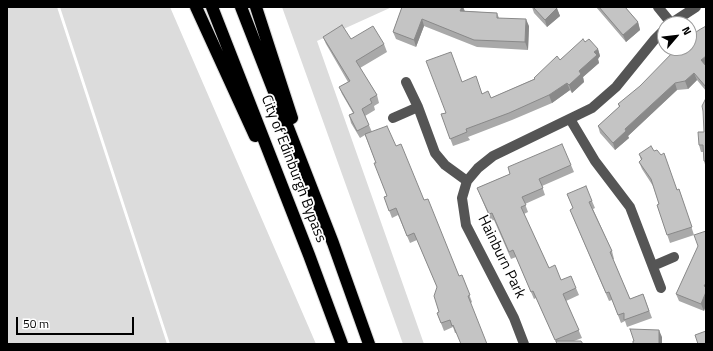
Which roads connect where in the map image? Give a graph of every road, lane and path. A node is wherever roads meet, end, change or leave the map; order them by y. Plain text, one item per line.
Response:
1 (196, 7) edge
2 (212, 7) edge
3 (241, 7) edge
4 (256, 7) edge
5 (658, 7) edge
6 (696, 7) edge
7 (664, 16) edge
8 (682, 16) edge
9 (657, 37) edge
10 (406, 82) dead end
11 (418, 107) junction
12 (393, 118) dead end
13 (570, 120) junction
14 (467, 181) junction
15 (333, 244) junction
16 (309, 255) junction
17 (674, 257) dead end
18 (653, 266) junction
19 (661, 288) dead end
20 (342, 344) edge
21 (369, 344) edge
22 (524, 344) edge

1 - 16 highway
2 - 16 highway, City of Edinburgh Bypass
3 - 15 highway, City of Edinburgh Bypass
4 - 15 highway
5 - 7 street
6 - 8 street, Hainburn Park
9 - 13 street, Hainburn Park
10 - 11 street
11 - 12 street
11 - 14 street
13 - 14 street, Hainburn Park
13 - 18 street
14 - 22 street, Hainburn Park
15 - 21 highway, City of Edinburgh Bypass
16 - 20 highway, City of Edinburgh Bypass
17 - 18 street
18 - 19 street

